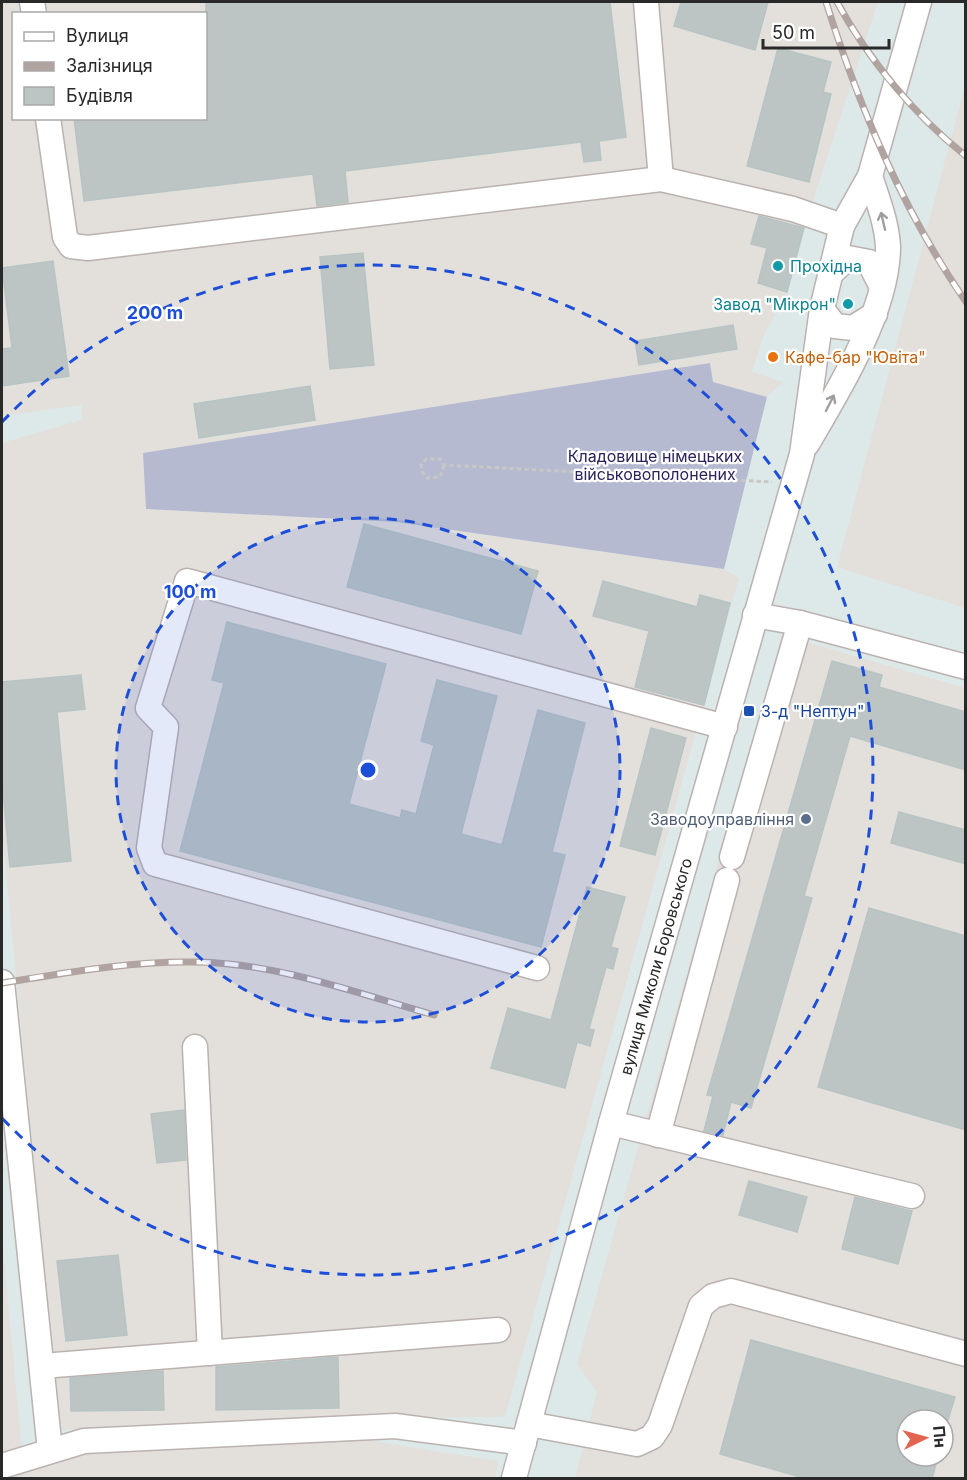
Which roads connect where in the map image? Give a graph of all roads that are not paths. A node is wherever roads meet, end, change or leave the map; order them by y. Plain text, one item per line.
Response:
1 (646, 2) edge
2 (919, 2) edge
3 (48, 120) edge
4 (870, 176) junction
5 (661, 179) junction
6 (842, 226) junction
7 (831, 273) junction
8 (882, 287) junction
9 (822, 309) junction
10 (875, 314) junction
11 (802, 454) junction
12 (755, 615) junction
13 (800, 623) junction
14 (966, 668) edge
15 (725, 727) junction
16 (537, 968) dead end
17 (2, 982) edge
18 (195, 1047) dead end
19 (611, 1123) junction
20 (657, 1135) junction
21 (912, 1196) dead end
22 (498, 1330) dead end
23 (210, 1353) junction
24 (966, 1354) edge
25 (42, 1366) junction
26 (526, 1433) junction
27 (50, 1451) junction
28 (2, 1466) edge
29 (514, 1479) edge

1 - 5 street
2 - 4 street, вулиця Миколи Боровського
3 - 5 street
4 - 6 street, вулиця Миколи Боровського
8 -> 4 street, вулиця Миколи Боровського
5 - 6 street
6 - 7 street, вулиця Миколи Боровського
7 - 8 street
7 - 9 street, вулиця Миколи Боровського
8 - 10 street, вулиця Миколи Боровського
9 - 10 street
9 - 11 street, вулиця Миколи Боровського
11 -> 10 street, вулиця Миколи Боровського
11 - 12 street, вулиця Миколи Боровського
12 - 13 street
12 - 15 street, вулиця Миколи Боровського
13 - 14 street
13 - 20 street
15 - 16 street
15 - 19 street, вулиця Миколи Боровського
17 - 25 street
18 - 23 street
19 - 20 street
19 - 26 street, вулиця Миколи Боровського
20 - 21 street
22 - 23 street
23 - 25 street
24 - 26 street
25 - 27 street
26 - 27 street
26 - 29 street, вулиця Миколи Боровського
27 - 28 street

